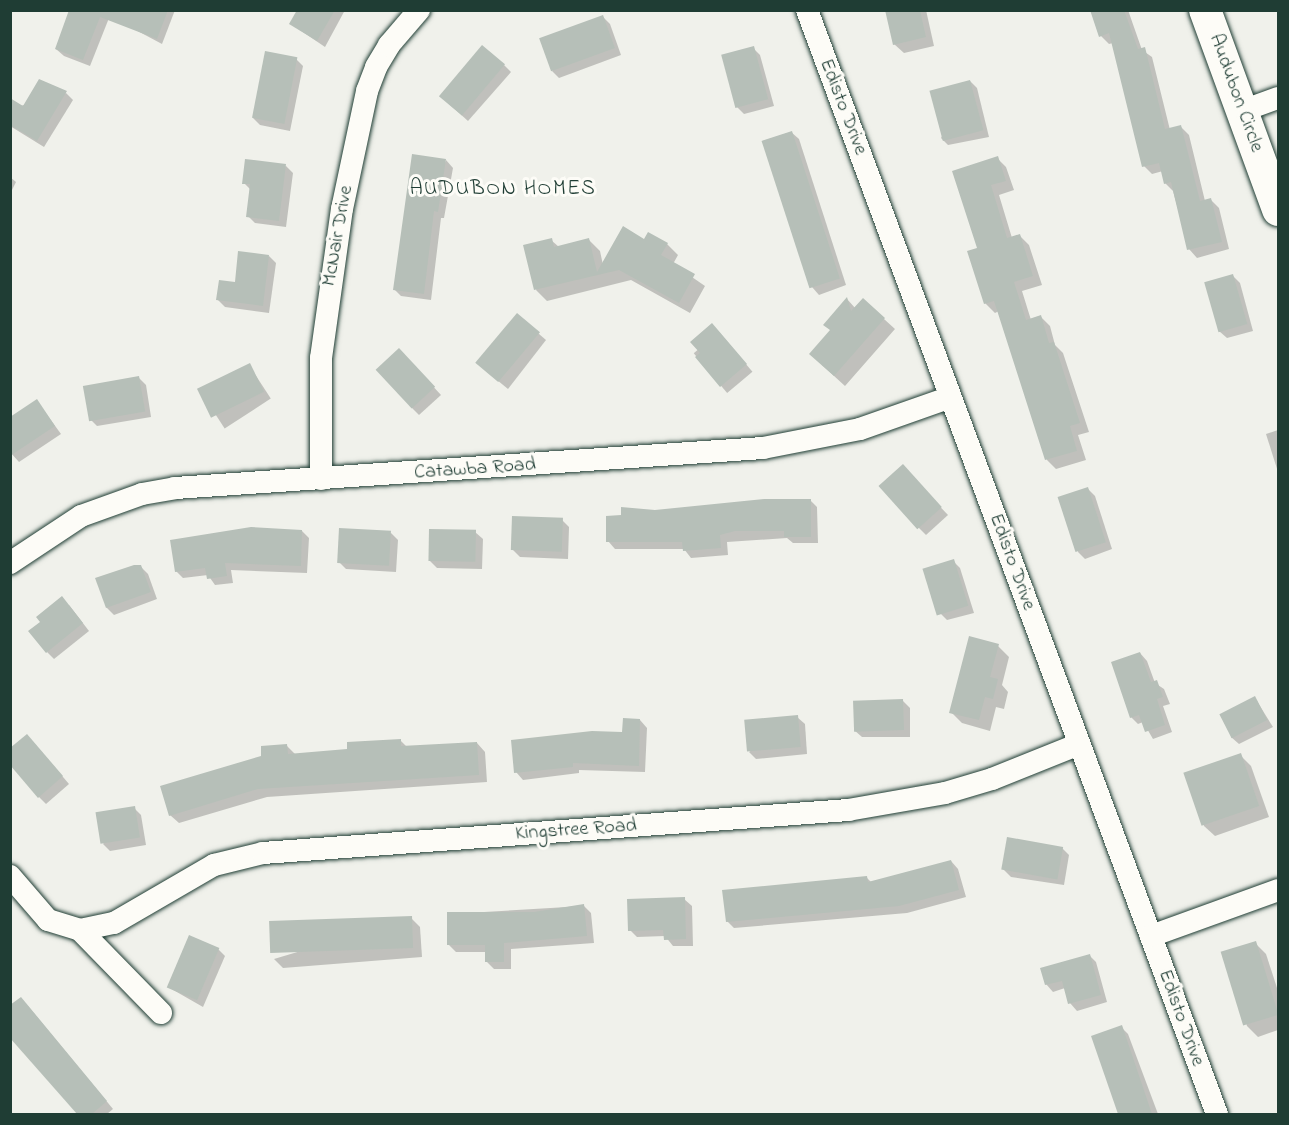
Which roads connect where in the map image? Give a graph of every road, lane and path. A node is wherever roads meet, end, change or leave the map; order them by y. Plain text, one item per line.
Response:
1 (419, 10) edge
2 (807, 10) edge
3 (1205, 10) edge
4 (1278, 98) edge
5 (1242, 111) junction
6 (1278, 210) edge
7 (951, 397) junction
8 (321, 479) junction
9 (10, 563) edge
10 (1079, 744) junction
11 (10, 876) edge
12 (1278, 890) edge
13 (80, 930) junction
14 (1151, 936) junction
15 (161, 1013) dead end
16 (1217, 1114) edge

1 - 8 street, McNair Drive
2 - 7 street, Edisto Drive
3 - 5 street, Audubon Circle
4 - 5 street
5 - 6 street, Audubon Circle
7 - 8 street, Catawba Road
7 - 10 street, Edisto Drive
8 - 9 street, Catawba Road
10 - 13 street, Kingstree Road
10 - 14 street, Edisto Drive
11 - 13 street
12 - 14 street
13 - 15 street
14 - 16 street, Edisto Drive

